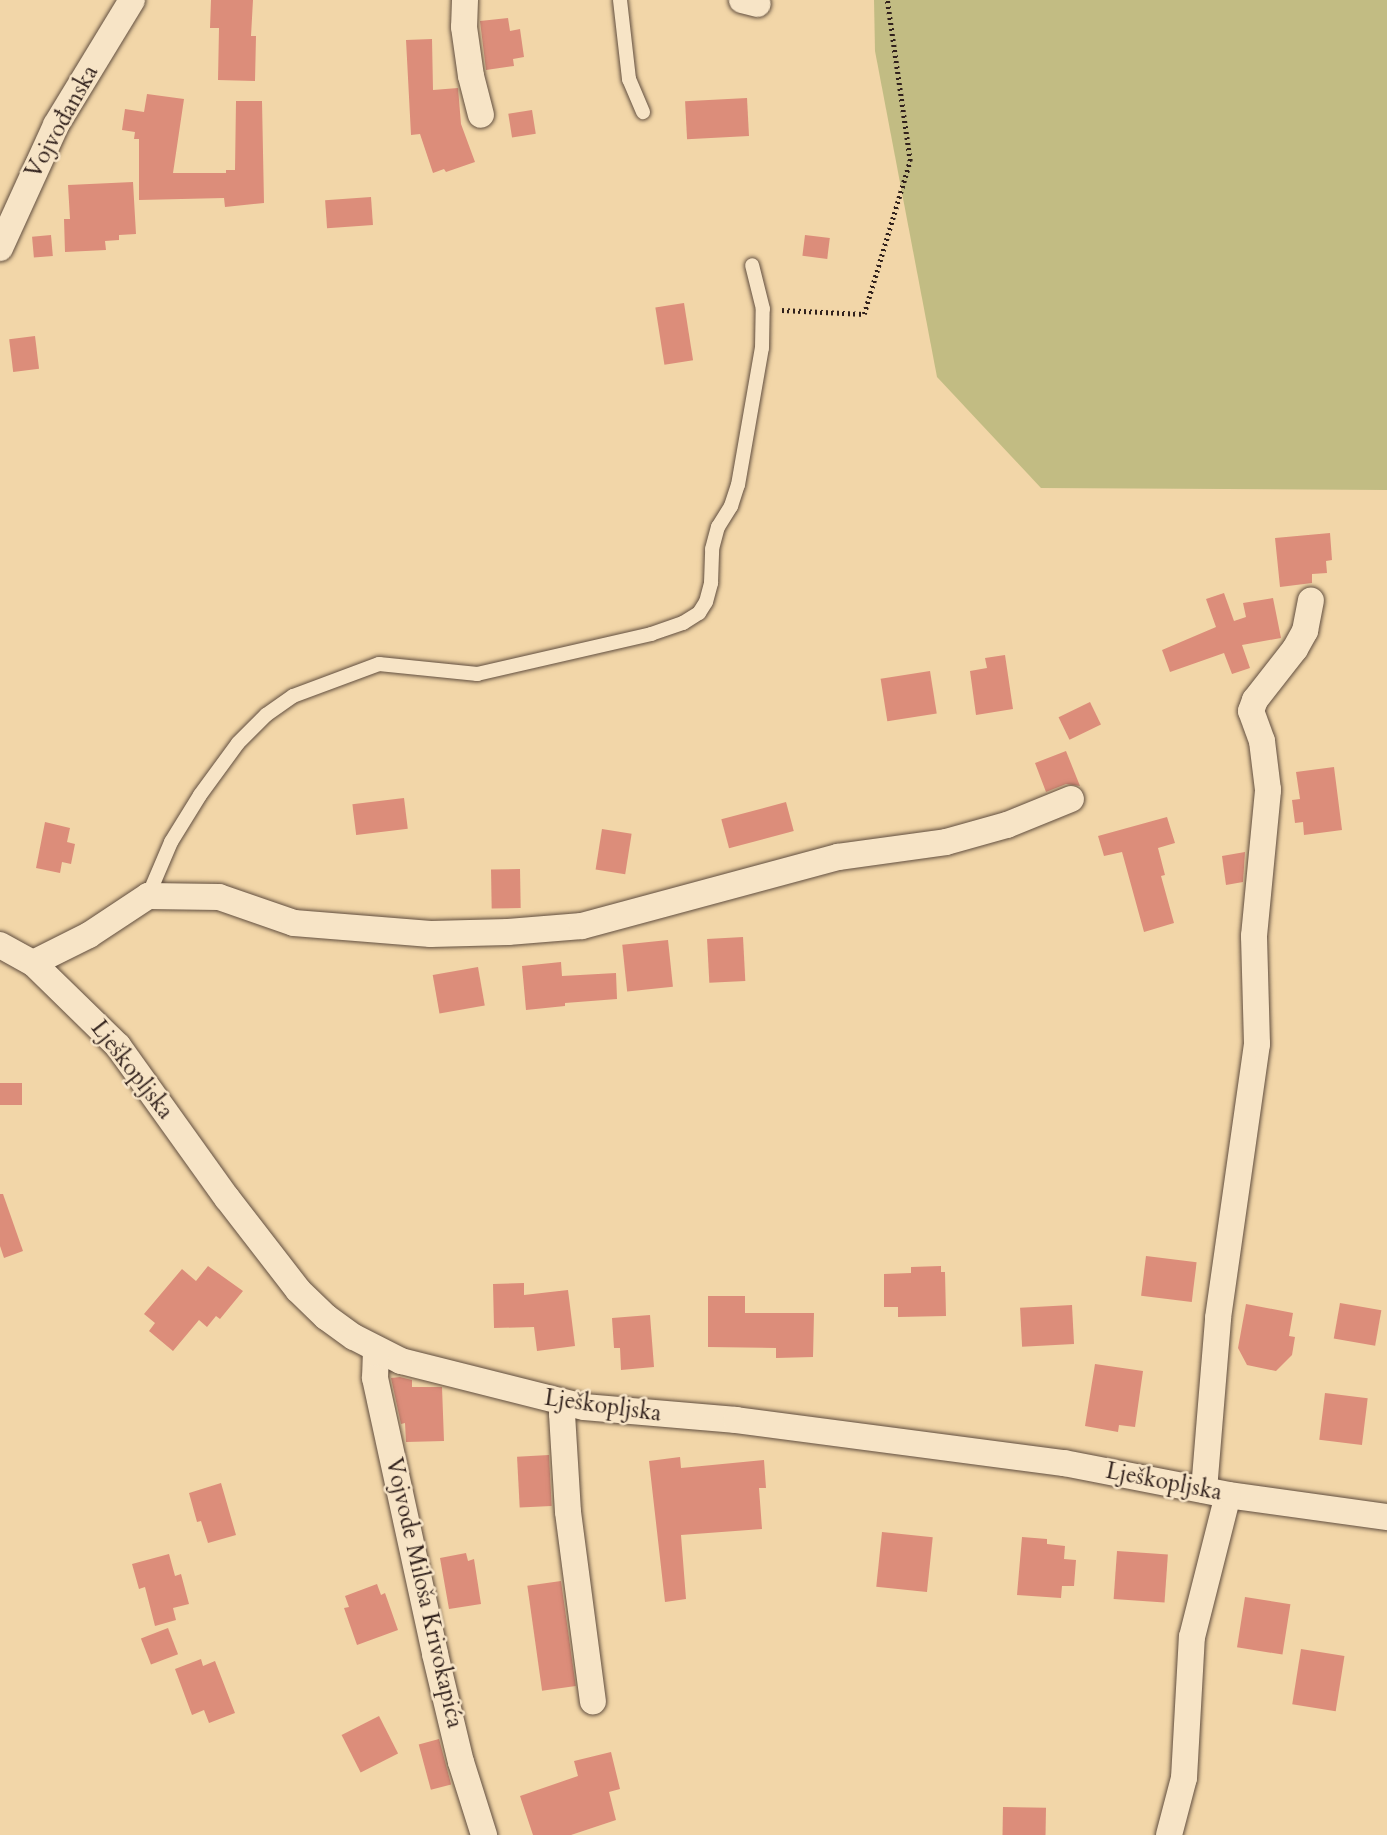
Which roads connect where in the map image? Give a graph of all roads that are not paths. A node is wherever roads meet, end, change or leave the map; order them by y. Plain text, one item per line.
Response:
1 (132, 0) edge
2 (465, 0) edge
3 (620, 0) edge
4 (643, 112) dead end
5 (481, 115) dead end
6 (0, 248) edge
7 (752, 265) dead end
8 (1311, 601) dead end
9 (1071, 799) dead end
10 (148, 896) junction
11 (0, 946) edge
12 (33, 963) junction
13 (376, 1350) junction
14 (564, 1403) junction
15 (1216, 1492) junction
16 (1387, 1517) edge
17 (593, 1701) dead end
18 (484, 1835) edge
19 (1169, 1835) edge

1 - 6 street, Vojvođanska
2 - 5 street
3 - 4 lane
7 - 10 lane
8 - 15 street
9 - 10 street
10 - 12 street
11 - 12 street, Lješkopljska
12 - 13 street, Lješkopljska
13 - 14 street, Lješkopljska
13 - 18 street, Vojvode Miloša Krivokapića
14 - 15 street, Lješkopljska
14 - 17 street
15 - 16 street, Lješkopljska
15 - 19 street

